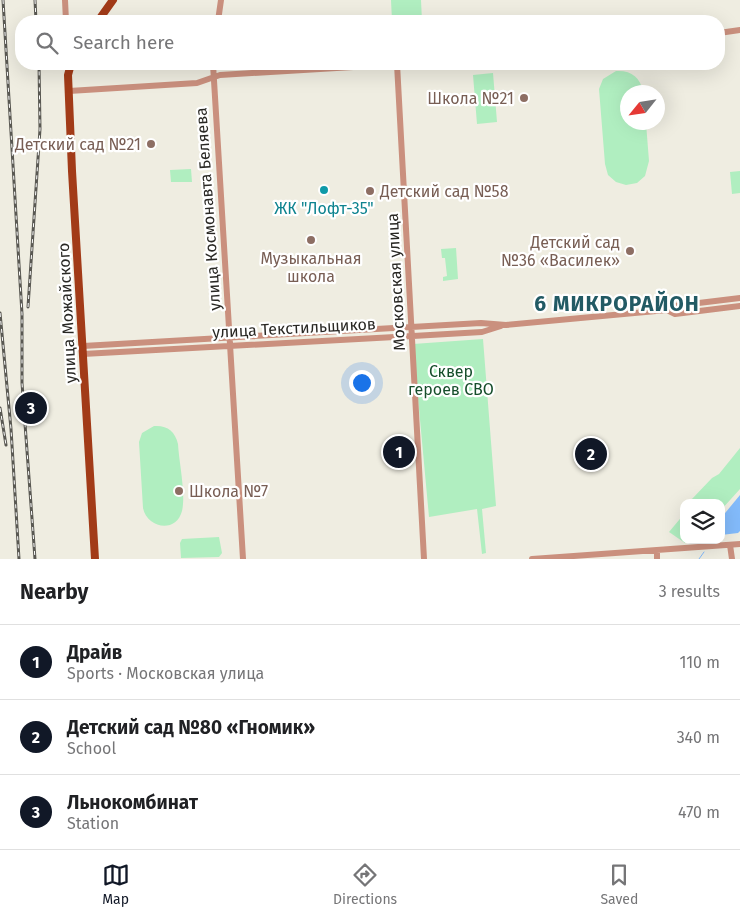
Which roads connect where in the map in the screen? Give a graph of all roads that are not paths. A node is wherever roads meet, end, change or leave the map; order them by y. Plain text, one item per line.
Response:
1 (65, 0) edge
2 (113, 0) edge
3 (221, 0) edge
4 (66, 15) edge
5 (102, 15) edge
6 (219, 15) edge
7 (740, 30) edge
8 (725, 32) edge
9 (70, 70) edge
10 (214, 70) edge
11 (305, 70) edge
12 (397, 70) edge
13 (213, 79) junction
14 (69, 91) junction
15 (740, 298) edge
16 (740, 306) edge
17 (667, 310) junction
18 (481, 323) junction
19 (506, 325) junction
20 (412, 327) junction
21 (482, 332) junction
22 (413, 336) junction
23 (230, 337) junction
24 (231, 345) junction
25 (83, 350) junction
26 (740, 544) edge
27 (730, 545) junction
28 (657, 551) junction
29 (95, 559) edge
30 (243, 559) edge
31 (424, 559) edge
32 (532, 559) edge
33 (657, 559) edge
34 (732, 559) edge

1 - 4 street
2 - 5 main road
3 - 6 street
7 - 8 street
9 - 14 main road, улица Можайского
10 - 13 street, улица Космонавта Беляева
11 - 13 street
12 - 20 street, Московская улица
13 - 14 street
13 - 23 street, улица Космонавта Беляева
14 - 25 main road, улица Можайского
15 - 17 street, улица Текстильщиков
16 - 17 street, улица Текстильщиков
17 - 19 street, улица Текстильщиков
18 - 19 street, улица Текстильщиков
18 - 20 street, улица Текстильщиков
18 - 21 street
19 - 21 street, улица Текстильщиков
20 - 22 street, Московская улица
20 - 23 street, улица Текстильщиков
21 - 22 street, улица Текстильщиков
22 - 24 street, улица Текстильщиков
22 - 31 street, Московская улица
23 - 24 street, улица Космонавта Беляева
23 - 25 street, улица Текстильщиков
24 - 25 street, улица Текстильщиков
24 - 30 street, улица Космонавта Беляева
25 - 29 main road, улица Можайского
26 - 27 street
27 - 28 street
27 - 34 street
28 - 32 street
28 - 33 street

